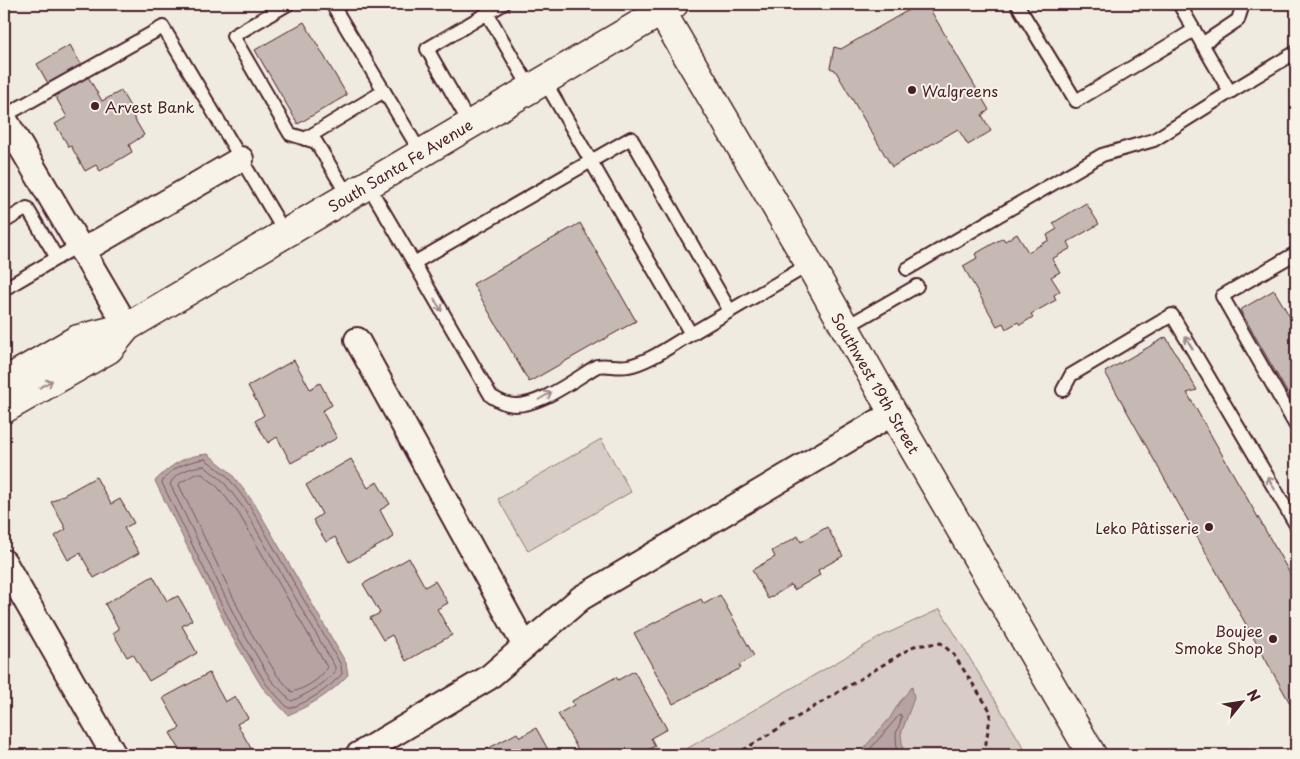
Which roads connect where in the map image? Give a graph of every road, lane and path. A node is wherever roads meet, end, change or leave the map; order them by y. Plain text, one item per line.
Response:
1 (288, 4) edge
2 (332, 4) edge
3 (502, 4) edge
4 (1017, 4) edge
5 (1178, 4) edge
6 (1243, 4) edge
7 (664, 6) edge
8 (487, 13) junction
9 (1194, 30) junction
10 (1202, 44) junction
11 (1296, 52) edge
12 (537, 84) junction
13 (384, 92) junction
14 (1230, 92) junction
15 (4, 117) edge
16 (470, 124) junction
17 (305, 139) junction
18 (421, 153) junction
19 (241, 159) junction
20 (592, 160) junction
21 (358, 190) junction
22 (4, 222) edge
23 (285, 234) junction
24 (80, 248) junction
25 (1296, 253) edge
26 (57, 258) junction
27 (414, 263) junction
28 (810, 264) junction
29 (907, 269) dead end
30 (917, 286) dead end
31 (4, 289) edge
32 (730, 311) junction
33 (127, 327) junction
34 (844, 328) junction
35 (691, 334) junction
36 (356, 340) dead end
37 (4, 382) edge
38 (1063, 390) dead end
39 (4, 408) edge
40 (893, 413) junction
41 (1296, 426) edge
42 (1296, 525) edge
43 (4, 562) edge
44 (525, 646) junction
45 (114, 755) edge
46 (358, 755) edge
47 (735, 755) edge
48 (984, 755) edge
49 (1092, 755) edge

1 - 17 lane
2 - 13 lane
3 - 8 lane
4 - 9 lane
5 - 9 lane
6 - 10 lane
7 - 12 main road, South Santa Fe Avenue
7 - 28 main road, Southwest 19th Street
8 - 12 lane
8 - 16 lane
9 - 10 lane
10 - 14 lane
11 - 14 lane
12 - 16 main road, South Santa Fe Avenue
12 - 20 lane
13 - 17 lane
13 - 18 lane
14 - 29 lane
15 - 19 lane
15 - 24 street
16 - 18 main road, South Santa Fe Avenue
17 - 21 lane
18 - 21 main road, South Santa Fe Avenue
19 - 23 lane
19 - 24 street
20 - 27 lane
20 - 32 lane
20 - 35 lane
21 - 23 main road, South Santa Fe Avenue
21 - 27 lane
22 - 26 lane
23 - 33 main road, South Santa Fe Avenue
24 - 26 lane
24 - 33 street
25 - 41 lane
26 - 31 lane
27 -> 35 lane
28 - 32 lane
28 - 34 main road, Southwest 19th Street
30 - 34 lane
32 - 35 lane
33 - 37 main road, South Santa Fe Avenue
39 -> 33 main road, South Santa Fe Avenue
34 - 40 main road, Southwest 19th Street
36 - 44 street
42 -> 38 lane
40 - 44 street
40 - 49 main road, Southwest 19th Street
43 - 45 street
44 - 46 street
47 - 48 path

